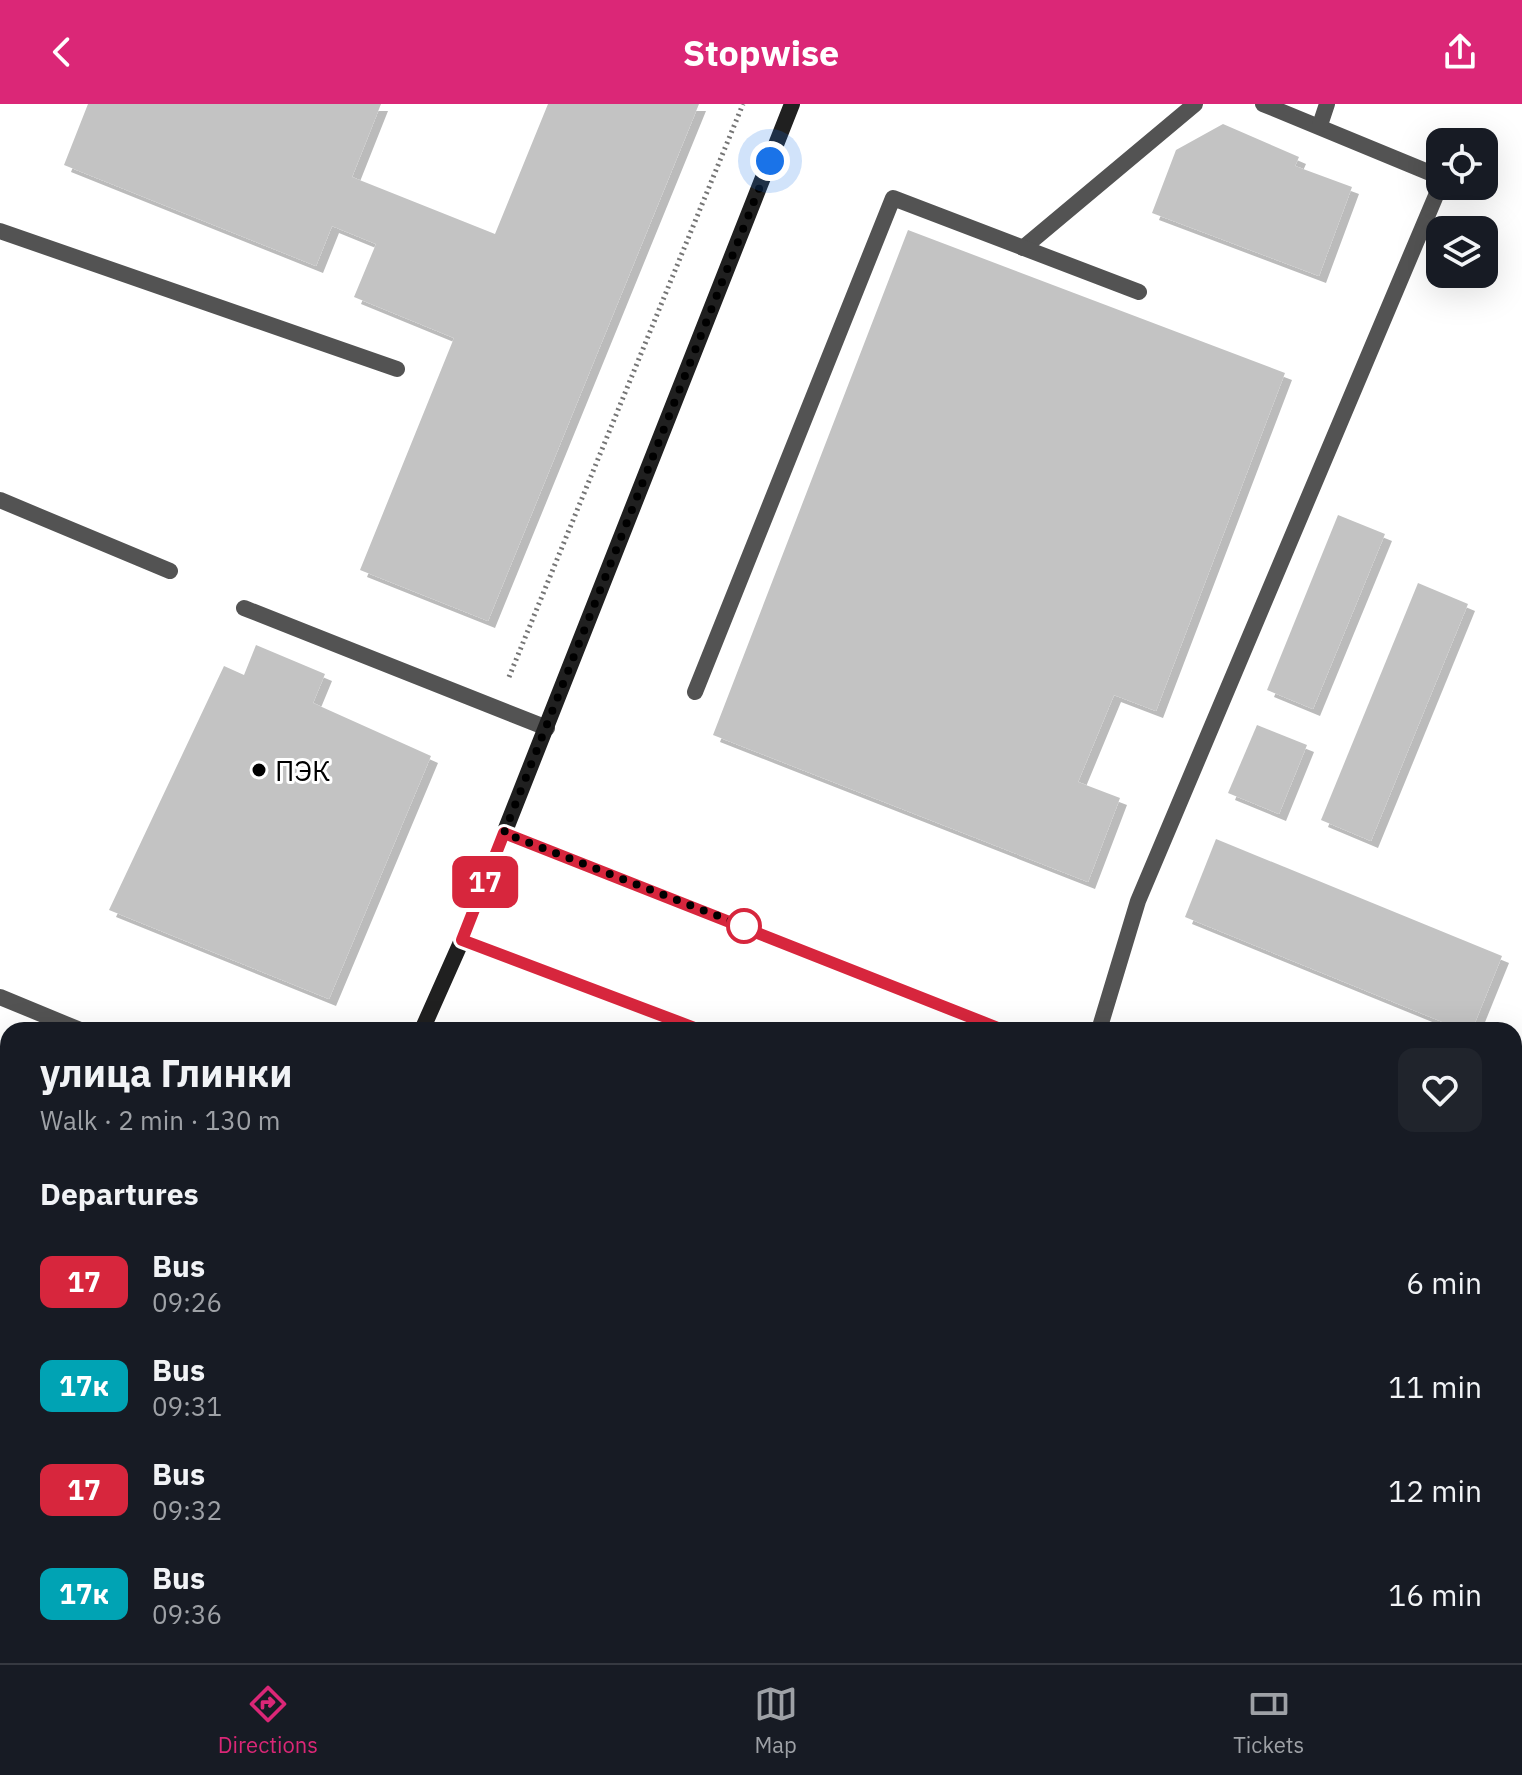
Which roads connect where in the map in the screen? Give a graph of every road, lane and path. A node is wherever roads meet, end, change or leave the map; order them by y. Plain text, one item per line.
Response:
1 (743, 104) edge
2 (792, 104) edge
3 (1195, 104) edge
4 (1263, 104) edge
5 (1327, 104) edge
6 (1320, 125) junction
7 (1426, 171) edge
8 (1434, 200) edge
9 (0, 231) edge
10 (1023, 248) junction
11 (1139, 292) dead end
12 (397, 369) dead end
13 (0, 500) edge
14 (170, 571) dead end
15 (244, 608) dead end
16 (509, 677) dead end
17 (695, 692) dead end
18 (547, 728) junction
19 (504, 833) junction
20 (462, 940) junction
21 (0, 997) edge
22 (61, 1022) edge
23 (426, 1022) edge
24 (679, 1022) edge
25 (983, 1022) edge
26 (1101, 1022) edge

1 - 16 path
2 - 18 main road
3 - 10 street
4 - 6 street
5 - 6 street
6 - 7 street
8 - 26 street
9 - 12 street
10 - 11 street
10 - 17 street
13 - 14 street
15 - 18 street
18 - 19 main road
19 - 20 main road
19 - 25 main road
20 - 23 main road
20 - 24 main road
21 - 22 street

